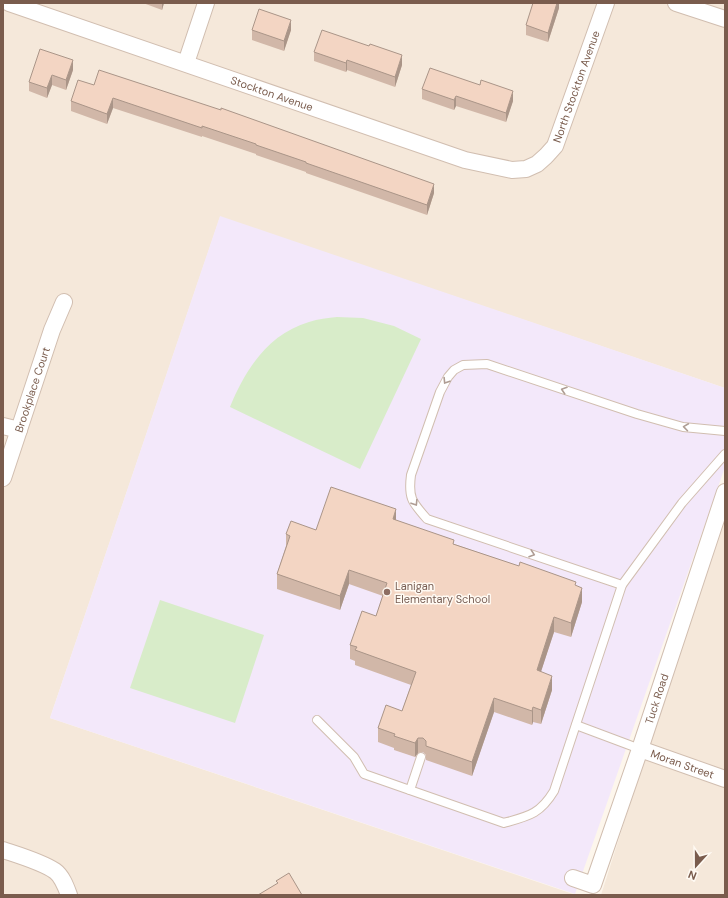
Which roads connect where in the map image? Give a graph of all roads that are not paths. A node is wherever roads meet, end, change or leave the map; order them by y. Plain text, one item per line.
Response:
1 (9, 3) edge
2 (206, 3) edge
3 (606, 3) edge
4 (676, 3) edge
5 (725, 19) edge
6 (186, 63) junction
7 (537, 164) joint
8 (64, 302) dead end
9 (3, 426) edge
10 (19, 430) junction
11 (725, 431) edge
12 (725, 454) edge
13 (3, 478) edge
14 (725, 492) edge
15 (622, 585) junction
16 (317, 720) dead end
17 (576, 725) junction
18 (640, 749) junction
19 (421, 757) dead end
20 (725, 779) edge
21 (410, 790) junction
22 (3, 850) edge
23 (573, 878) dead end
24 (69, 895) edge

1 - 6 street, Stockton Avenue
2 - 6 street
3 - 7 street, North Stockton Avenue
4 - 5 street
6 - 7 street, Stockton Avenue
8 - 10 street, Brookplace Court
9 - 10 street
10 - 13 street, Brookplace Court
11 -> 15 lane
12 - 15 lane
14 - 18 street, Tuck Road
15 - 17 lane
16 - 21 lane
17 - 18 lane
17 - 21 lane
18 - 20 street, Moran Street
18 - 23 street, Tuck Road
19 - 21 lane
22 - 24 street

